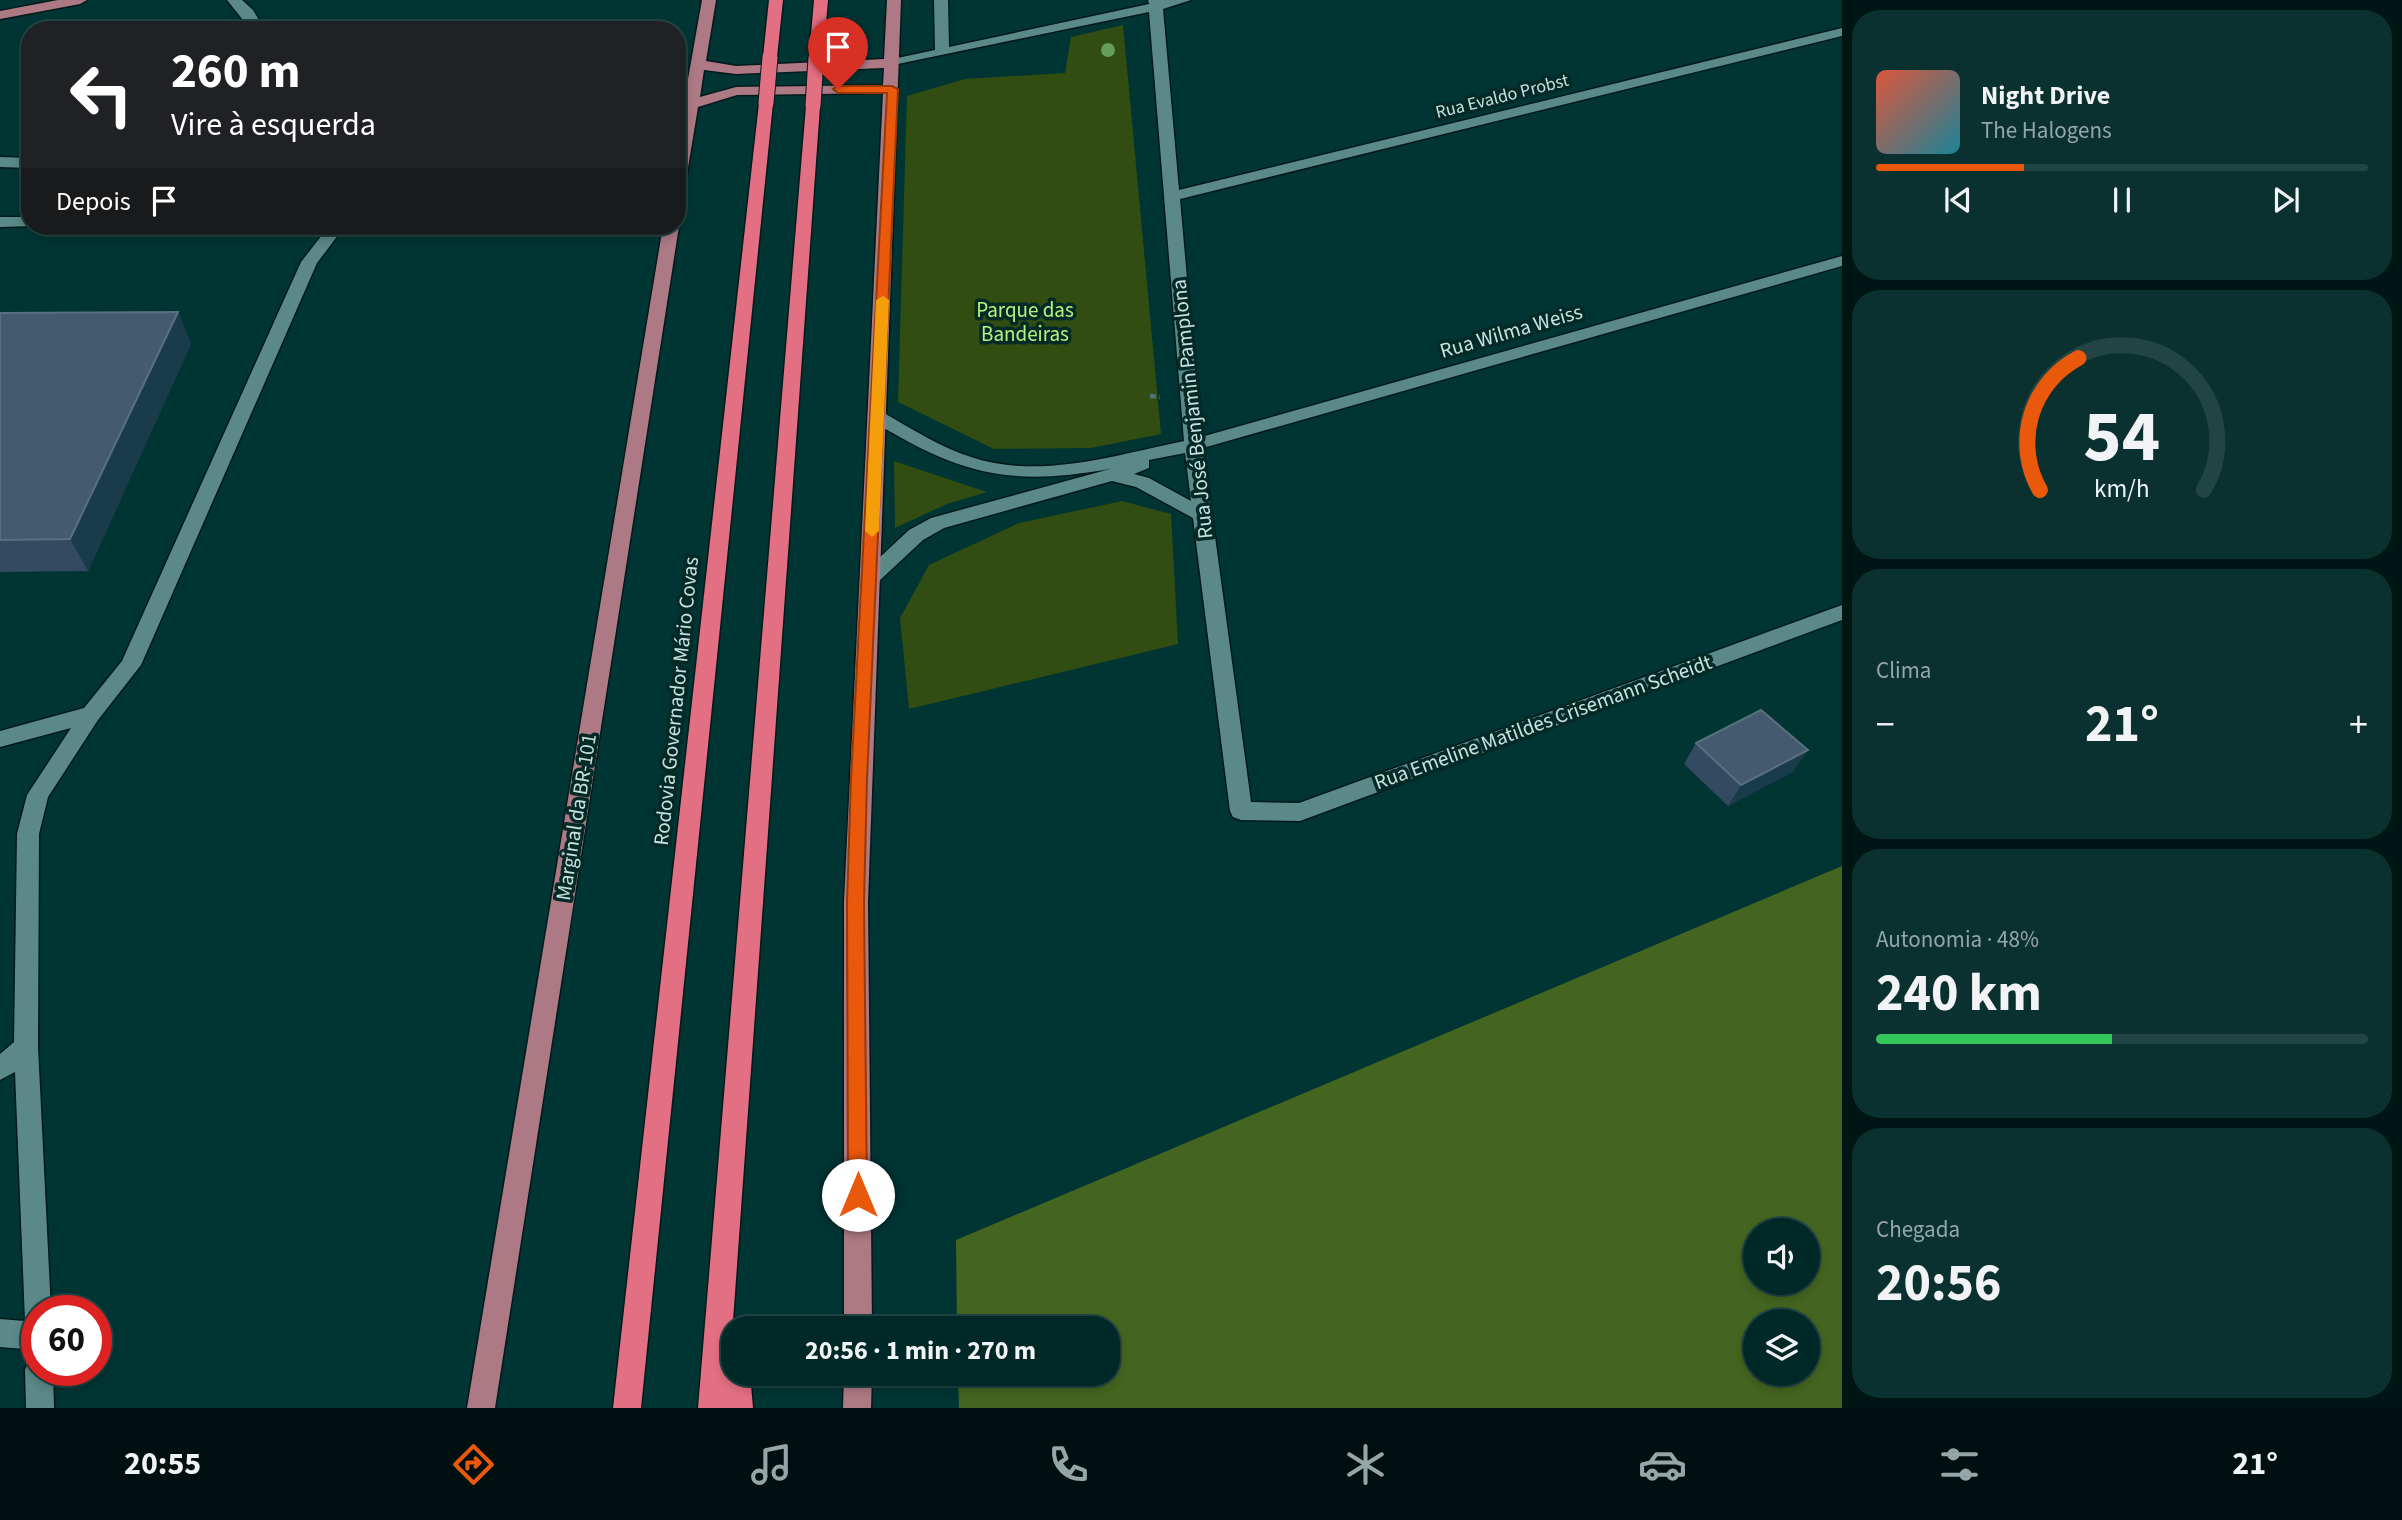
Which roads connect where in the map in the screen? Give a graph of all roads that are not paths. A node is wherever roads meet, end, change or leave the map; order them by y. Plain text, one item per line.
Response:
1 (79, 0) edge
2 (234, 0) edge
3 (709, 0) edge
4 (776, 0) edge
5 (821, 0) edge
6 (894, 0) edge
7 (941, 0) edge
8 (1184, 0) edge
9 (1155, 3) edge
10 (0, 15) edge
11 (253, 21) edge
12 (1842, 33) edge
13 (942, 52) junction
14 (698, 62) junction
15 (893, 63) junction
16 (892, 89) junction
17 (686, 101) edge
18 (686, 106) edge
19 (0, 163) edge
20 (21, 163) edge
21 (1172, 196) junction
22 (0, 222) edge
23 (21, 222) edge
24 (330, 235) edge
25 (670, 235) edge
26 (1842, 261) edge
27 (878, 416) junction
28 (1193, 444) junction
29 (1112, 475) junction
30 (1202, 515) junction
31 (870, 578) junction
32 (1842, 612) edge
33 (92, 714) junction
34 (0, 739) edge
35 (1241, 811) joint
36 (26, 1047) junction
37 (0, 1069) edge
38 (726, 1259) junction
39 (36, 1295) edge
40 (731, 1316) edge
41 (858, 1316) edge
42 (0, 1333) edge
43 (21, 1335) edge
44 (635, 1348) junction
45 (39, 1386) edge
46 (737, 1386) edge
47 (857, 1386) edge
48 (40, 1408) edge
49 (481, 1408) edge
50 (616, 1408) edge
51 (627, 1408) edge
52 (712, 1408) edge
53 (739, 1408) edge
54 (856, 1408) edge

1 - 10 main road
2 - 11 street
3 - 14 main road
4 - 44 highway, Rodovia Governador Mário Covas, bridge
5 - 38 highway, bridge
6 - 15 main road
7 - 13 street
8 - 9 street
9 - 13 street
9 - 21 street, Rua José Benjamin Pamplona
12 - 21 street, Rua Evaldo Probst
13 - 15 street
14 - 15 main road
14 - 17 main road
15 - 16 main road
16 - 18 main road
16 - 27 main road
19 - 20 street
21 - 28 street, Rua José Benjamin Pamplona
22 - 23 street
24 - 33 street
25 - 49 main road, Marginal da BR-101
26 - 28 street, Rua Wilma Weiss
27 - 28 street
27 - 31 main road
28 - 29 street
28 - 30 street, Rua José Benjamin Pamplona
29 - 30 street
29 - 31 street
30 - 35 street, Rua José Benjamin Pamplona
31 - 41 main road
32 - 35 street, Rua Emeline Matildes Crisemann Scheidt
33 - 34 street
33 - 36 street
36 - 37 street
36 - 39 street
38 - 40 highway
38 - 52 highway
42 - 43 street
44 - 50 highway
44 - 51 highway, Rodovia Governador Mário Covas
45 - 48 street
46 - 53 highway
47 - 54 main road

